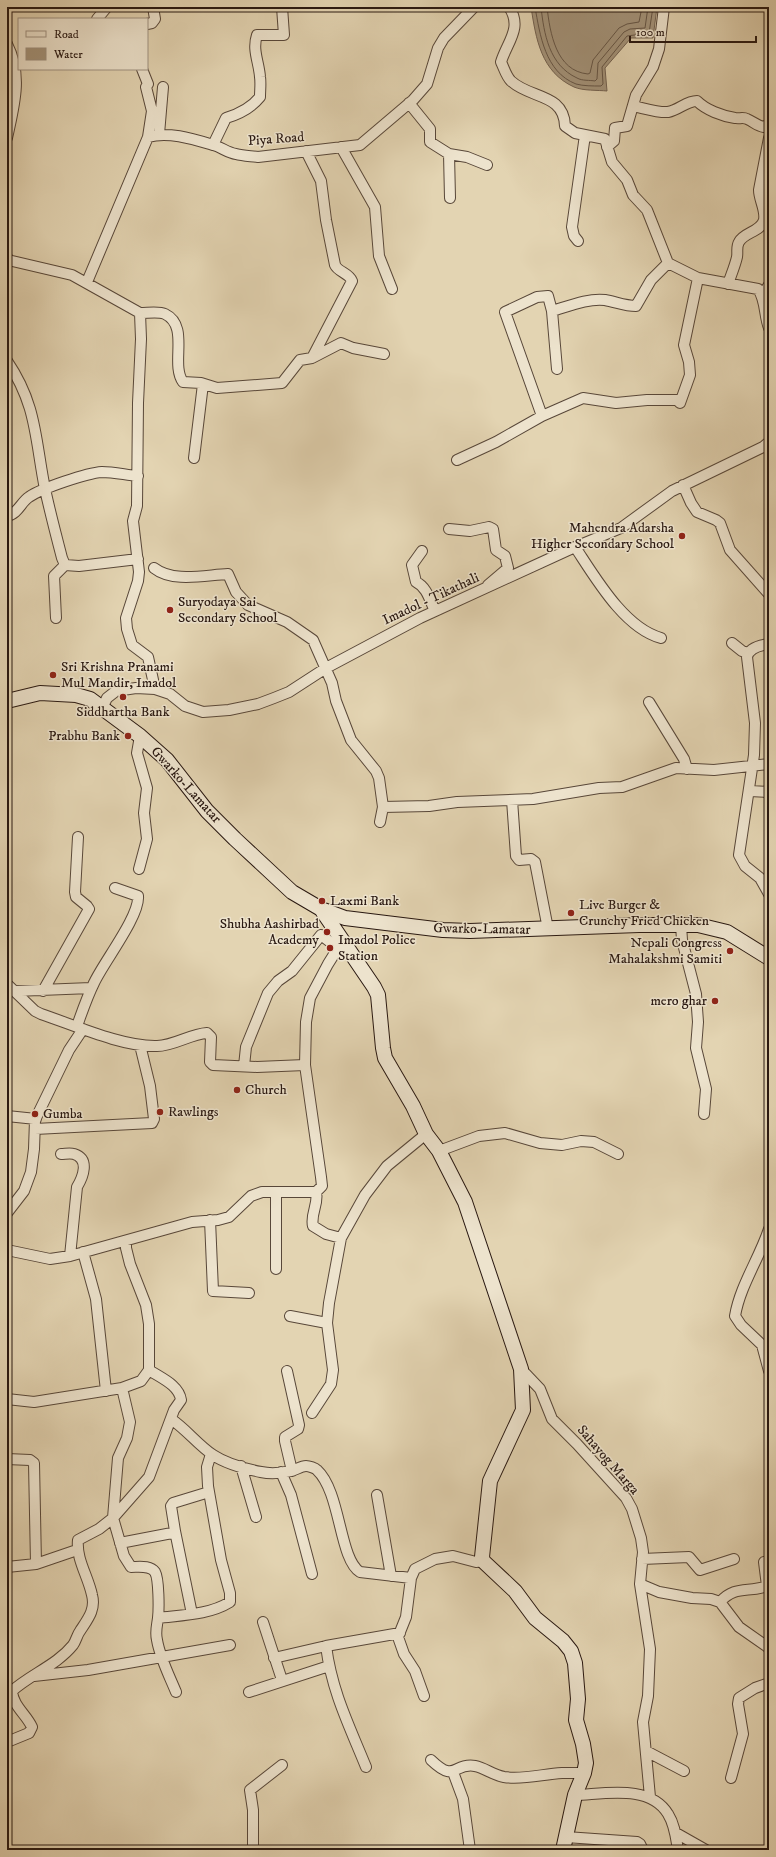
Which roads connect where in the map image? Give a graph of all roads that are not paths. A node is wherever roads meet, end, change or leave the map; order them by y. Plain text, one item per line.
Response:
1 (107, 7) edge
2 (153, 7) edge
3 (282, 7) edge
4 (509, 7) edge
5 (664, 7) edge
6 (469, 8) edge
7 (98, 18) edge
8 (148, 24) edge
9 (12, 50) edge
10 (142, 70) edge
11 (163, 86) dead end
12 (12, 95) edge
13 (409, 103) junction
14 (633, 106) junction
15 (769, 124) edge
16 (158, 134) junction
17 (585, 135) junction
18 (148, 137) junction
19 (7, 138) edge
20 (769, 138) edge
21 (213, 145) junction
22 (341, 147) junction
23 (607, 147) junction
24 (306, 151) junction
25 (448, 154) junction
26 (487, 165) dead end
27 (450, 198) dead end
28 (578, 242) dead end
29 (8, 259) edge
30 (668, 263) junction
31 (698, 278) junction
32 (87, 282) junction
33 (728, 284) junction
34 (769, 285) edge
35 (392, 289) dead end
36 (762, 295) junction
37 (552, 311) junction
38 (140, 313) junction
39 (769, 328) edge
40 (384, 354) dead end
41 (312, 358) junction
42 (7, 361) edge
43 (557, 369) dead end
44 (203, 384) junction
45 (542, 416) junction
46 (769, 442) edge
47 (194, 458) dead end
48 (457, 460) dead end
49 (138, 476) junction
50 (682, 485) junction
51 (45, 490) junction
52 (7, 516) edge
53 (449, 529) dead end
54 (575, 547) junction
55 (422, 551) dead end
56 (138, 559) junction
57 (65, 565) junction
58 (154, 568) dead end
59 (482, 590) junction
60 (769, 594) edge
61 (435, 611) junction
62 (56, 618) dead end
63 (661, 638) dead end
64 (732, 643) dead end
65 (769, 644) edge
66 (748, 653) junction
67 (326, 668) junction
68 (155, 688) junction
69 (7, 701) edge
70 (650, 702) dead end
71 (102, 708) junction
72 (140, 736) junction
73 (769, 764) edge
74 (752, 766) junction
75 (687, 769) junction
76 (750, 791) junction
77 (769, 792) edge
78 (512, 800) junction
79 (383, 807) junction
80 (380, 822) dead end
81 (78, 837) dead end
82 (139, 869) dead end
83 (115, 888) dead end
84 (769, 894) edge
85 (321, 909) junction
86 (681, 925) junction
87 (548, 929) junction
88 (341, 946) junction
89 (769, 958) edge
90 (11, 988) edge
91 (91, 988) junction
92 (43, 991) junction
93 (80, 1028) junction
94 (140, 1045) junction
95 (305, 1065) junction
96 (244, 1066) junction
97 (704, 1114) dead end
98 (7, 1116) edge
99 (35, 1124) junction
100 (426, 1134) junction
101 (439, 1151) junction
102 (61, 1154) dead end
103 (618, 1154) dead end
104 (276, 1192) junction
105 (316, 1192) junction
106 (7, 1213) edge
107 (210, 1220) junction
108 (769, 1229) edge
109 (342, 1238) junction
110 (126, 1241) junction
111 (7, 1250) edge
112 (83, 1252) junction
113 (70, 1256) junction
114 (276, 1269) dead end
115 (249, 1292) dead end
116 (290, 1316) dead end
117 (327, 1323) junction
118 (521, 1369) junction
119 (149, 1370) junction
120 (287, 1371) dead end
121 (769, 1371) edge
122 (122, 1388) junction
123 (106, 1391) junction
124 (7, 1399) edge
125 (312, 1413) dead end
126 (171, 1419) junction
127 (212, 1454) junction
128 (7, 1459) edge
129 (241, 1466) junction
130 (292, 1471) junction
131 (281, 1472) junction
132 (209, 1492) junction
133 (377, 1495) dead end
134 (256, 1517) dead end
135 (112, 1518) junction
136 (175, 1531) junction
137 (120, 1543) junction
138 (77, 1550) junction
139 (642, 1559) junction
140 (734, 1559) dead end
141 (483, 1561) junction
142 (764, 1562) dead end
143 (36, 1564) junction
144 (7, 1567) edge
145 (312, 1574) dead end
146 (391, 1576) junction
147 (411, 1578) junction
148 (640, 1584) junction
149 (720, 1602) junction
150 (192, 1614) junction
151 (158, 1618) junction
152 (263, 1622) dead end
153 (400, 1633) junction
154 (230, 1645) dead end
155 (326, 1646) junction
156 (769, 1648) edge
157 (161, 1657) junction
158 (274, 1658) junction
159 (329, 1666) junction
160 (32, 1676) junction
161 (282, 1680) junction
162 (769, 1683) edge
163 (176, 1692) dead end
164 (249, 1692) dead end
165 (424, 1696) dead end
166 (7, 1742) edge
167 (646, 1751) junction
168 (431, 1760) dead end
169 (282, 1765) dead end
170 (366, 1767) dead end
171 (684, 1771) dead end
172 (453, 1772) junction
173 (584, 1773) junction
174 (731, 1778) dead end
175 (575, 1795) junction
176 (650, 1797) junction
177 (676, 1833) junction
178 (564, 1844) edge
179 (253, 1850) edge
180 (470, 1850) edge
181 (642, 1850) edge
182 (678, 1850) edge
183 (706, 1850) edge

1 - 7 street
2 - 8 street
3 - 21 street
4 - 17 street
5 - 14 street
6 - 13 street, Piya Road
9 - 12 street
10 - 18 street
11 - 16 street
12 - 19 street
13 - 22 street, Piya Road
13 - 25 street
14 - 15 street
14 - 23 street
16 - 18 street, Piya Road
16 - 21 street, Piya Road
17 - 23 street
17 - 28 street
18 - 32 street
20 - 33 street
21 - 24 street, Piya Road
22 - 24 street, Piya Road
22 - 35 street
23 - 30 street
24 - 41 street
25 - 26 street
25 - 27 street
29 - 32 street
30 - 31 street
30 - 37 street
31 - 33 street
31 - 45 street
32 - 38 street
33 - 36 street
34 - 36 street
36 - 39 street
37 - 43 street
37 - 45 street
38 - 44 street
38 - 49 street
40 - 41 street
41 - 44 street
42 - 51 street
44 - 47 street
45 - 48 street
46 - 50 street, Imadol - Tikathali
49 - 51 street
49 - 56 street
50 - 54 street, Imadol - Tikathali
50 - 60 street
51 - 52 street
51 - 57 street
53 - 59 street
54 - 59 street, Imadol - Tikathali
54 - 63 street
55 - 61 street
56 - 57 street
56 - 68 street
57 - 62 street
58 - 67 street
59 - 61 street, Imadol - Tikathali
61 - 67 street, Imadol - Tikathali
64 - 66 street
65 - 66 street
66 - 74 street
67 - 68 street, Imadol - Tikathali
67 - 79 street
68 - 71 street, Imadol - Tikathali
69 - 71 street, Gwarko-Lamatar
70 - 75 street
71 - 72 street, Gwarko-Lamatar
72 - 82 street
72 - 85 street, Gwarko-Lamatar
73 - 74 street
74 - 75 street
74 - 76 street
75 - 78 street
76 - 77 street
76 - 84 street
78 - 79 street
78 - 87 street
79 - 80 street
81 - 92 street
83 - 91 street
85 - 87 street, Gwarko-Lamatar
85 - 88 street
86 - 87 street, Gwarko-Lamatar
86 - 89 street, Gwarko-Lamatar
86 - 97 street
88 - 95 street
88 - 96 street
88 - 100 street
90 - 92 street
90 - 93 street
91 - 92 street
91 - 93 street
93 - 94 street
93 - 99 street
94 - 96 street
94 - 99 street
95 - 96 street
95 - 105 street
98 - 99 street
99 - 106 street
100 - 101 street
100 - 109 street
101 - 103 street
101 - 118 street
102 - 113 street
104 - 105 street
104 - 107 street
104 - 114 street
105 - 109 street
107 - 110 street
107 - 115 street
108 - 121 street
109 - 117 street
110 - 112 street
110 - 119 street
111 - 113 street
112 - 113 street
112 - 123 street
116 - 117 street
117 - 125 street
118 - 139 street, Sahayog Marga
118 - 141 street
119 - 122 street
119 - 126 street
120 - 130 street
122 - 123 street
122 - 135 street
123 - 124 street
126 - 127 street
126 - 135 street
127 - 129 street
127 - 132 street
128 - 143 street
129 - 131 street
129 - 134 street
130 - 131 street
130 - 146 street
131 - 145 street
132 - 136 street
132 - 150 street
133 - 146 street
135 - 137 street
135 - 138 street
136 - 137 street
136 - 150 street
137 - 151 street
138 - 143 street
138 - 160 street
139 - 140 street
139 - 148 street, Sahayog Marga
141 - 147 street
141 - 173 street
142 - 149 street
143 - 144 street
146 - 147 street
147 - 153 street
148 - 149 street
148 - 167 street, Sahayog Marga
149 - 156 street
150 - 151 street
151 - 157 street
152 - 158 street
153 - 155 street
153 - 165 street
154 - 157 street
155 - 158 street
155 - 159 street
157 - 160 street
157 - 163 street
158 - 161 street
159 - 161 street
159 - 170 street
160 - 166 street
161 - 164 street
162 - 174 street
167 - 171 street
167 - 176 street, Sahayog Marga
168 - 172 street
169 - 179 street
172 - 173 street
172 - 180 street
173 - 175 street
175 - 176 street
175 - 178 street
176 - 177 street
177 - 182 street
177 - 183 street
178 - 181 street

